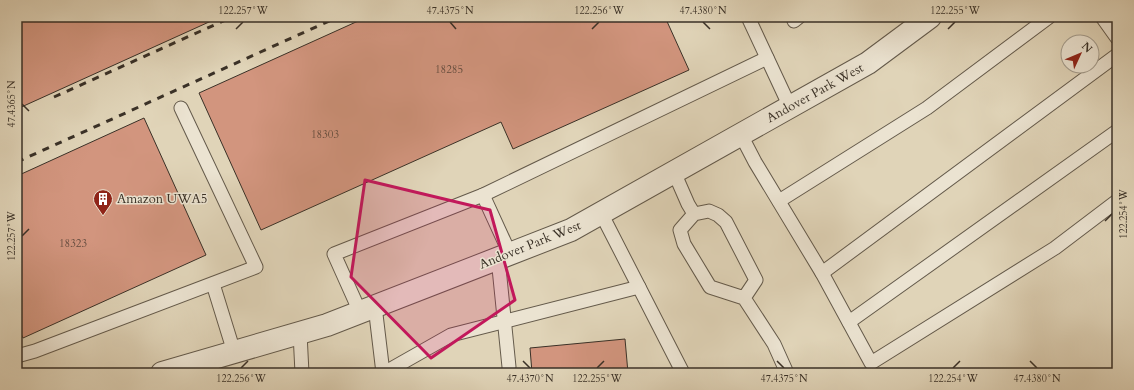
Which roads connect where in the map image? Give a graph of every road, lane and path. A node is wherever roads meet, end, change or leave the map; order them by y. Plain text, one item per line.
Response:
1 (748, 17) edge
2 (1049, 17) edge
3 (1102, 17) edge
4 (918, 20) edge
5 (1117, 38) edge
6 (1117, 55) edge
7 (767, 58) junction
8 (790, 107) junction
9 (181, 108) dead end
10 (1117, 131) edge
11 (741, 135) junction
12 (674, 172) junction
13 (483, 196) junction
14 (779, 201) junction
15 (1117, 201) edge
16 (601, 213) junction
17 (694, 214) junction
18 (504, 256) junction
19 (822, 273) junction
20 (213, 284) junction
21 (639, 287) junction
22 (744, 298) junction
23 (368, 309) junction
24 (504, 321) junction
25 (850, 322) junction
26 (300, 333) junction
27 (234, 352) junction
28 (17, 356) edge
29 (509, 367) dead end
30 (162, 373) edge
31 (302, 373) edge
32 (384, 373) edge
33 (684, 373) edge
34 (787, 373) edge

1 - 7 lane
2 - 14 lane
3 - 5 lane
4 - 8 street, Andover Park West
6 - 19 lane
7 - 8 lane
7 - 13 lane
8 - 11 street, Andover Park West
9 - 20 lane
10 - 25 lane
11 - 12 street, Andover Park West
11 - 14 lane
12 - 16 street, Andover Park West
12 - 17 lane
13 - 18 lane
13 - 23 lane
14 - 19 lane
15 - 25 lane
16 - 18 street, Andover Park West
16 - 21 lane
17 - 22 lane
17 - 22 lane
18 - 23 street, Andover Park West
18 - 24 lane
19 - 25 lane
20 - 27 lane
20 - 28 lane
21 - 24 lane
21 - 33 lane
22 - 34 lane
23 - 26 street, Andover Park West
23 - 32 lane
24 - 29 lane
24 - 32 lane
26 - 27 street, Andover Park West
26 - 31 lane
27 - 30 street, Andover Park West

